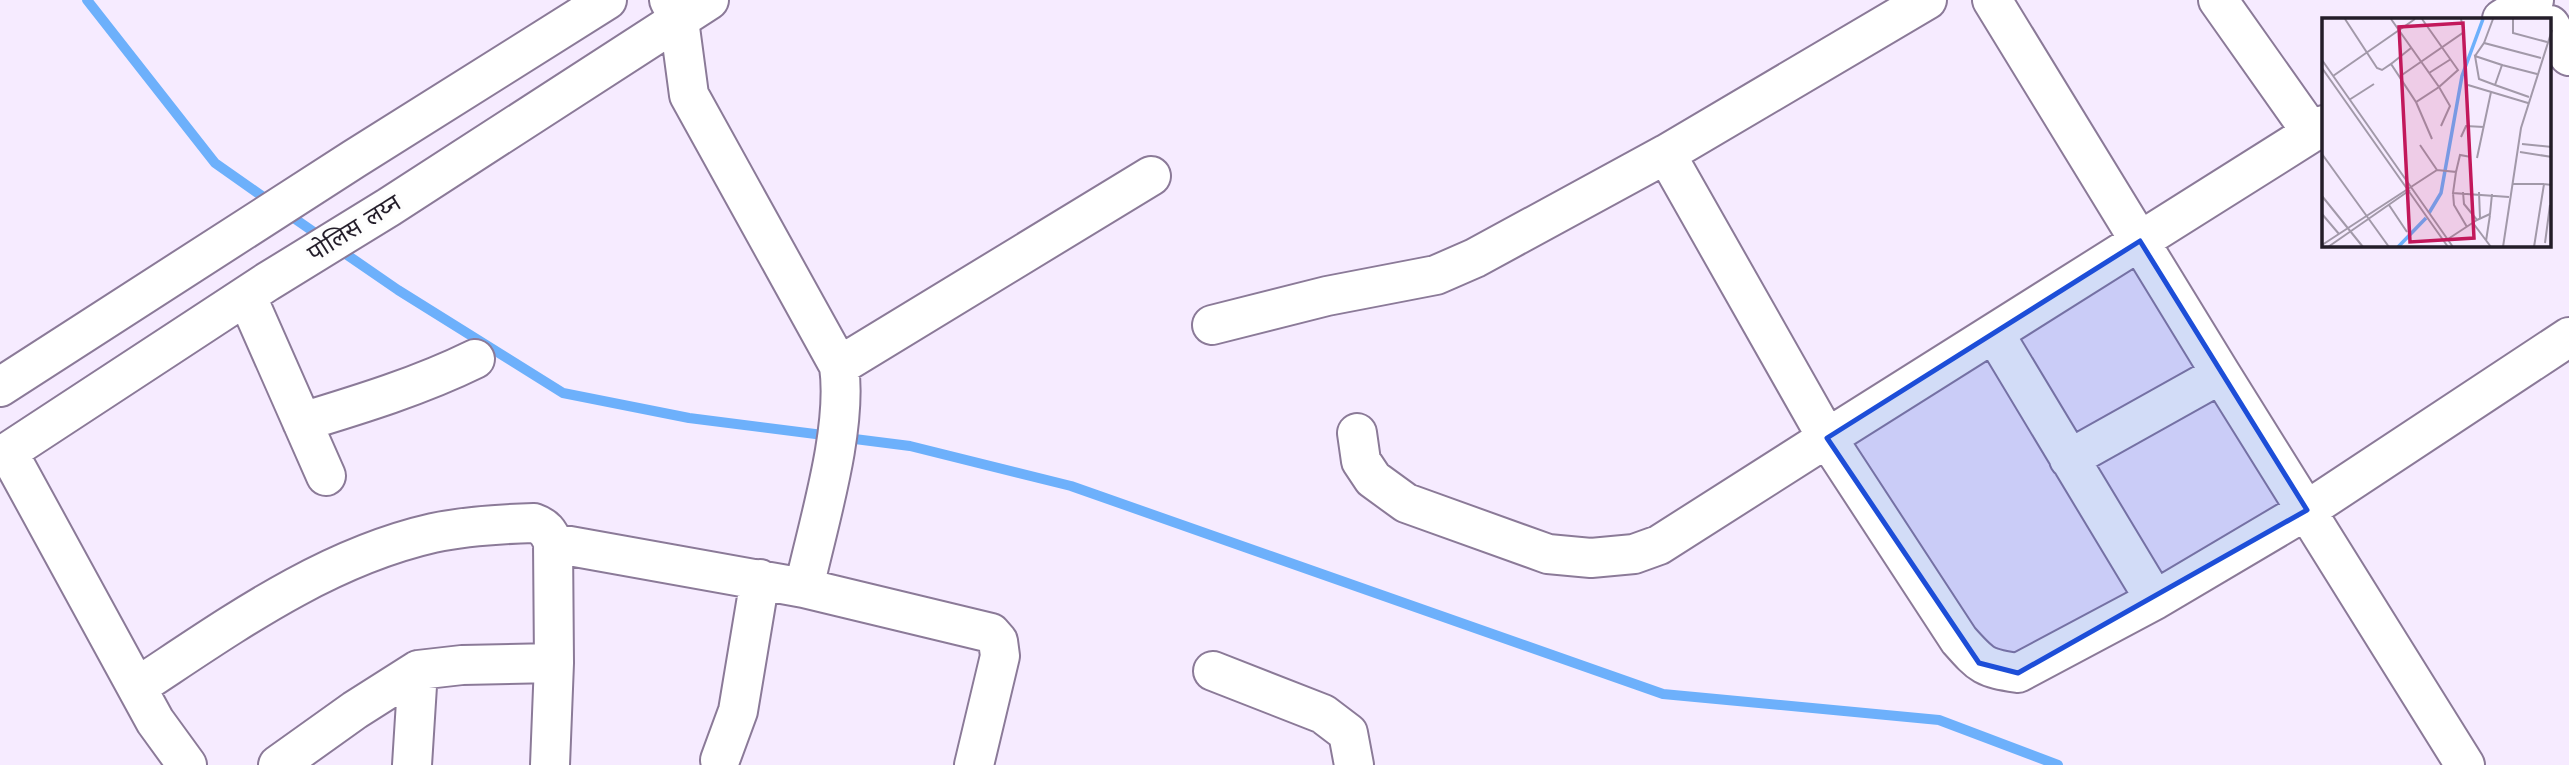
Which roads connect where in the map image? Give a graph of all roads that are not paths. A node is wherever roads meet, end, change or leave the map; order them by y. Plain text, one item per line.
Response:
1 (1927, 0) edge
2 (1992, 0) edge
3 (2218, 0) edge
4 (2534, 0) edge
5 (603, 1) edge
6 (685, 7) edge
7 (2504, 18) edge
8 (2545, 18) edge
9 (2552, 28) edge
10 (632, 49) junction
11 (2569, 56) edge
12 (689, 94) junction
13 (2318, 129) edge
14 (1666, 155) junction
15 (1151, 176) dead end
16 (2140, 241) junction
17 (257, 289) junction
18 (1212, 326) dead end
19 (1994, 333) junction
20 (2569, 337) edge
21 (475, 359) dead end
22 (2221, 374) junction
23 (840, 375) junction
24 (0, 387) edge
25 (302, 422) junction
26 (1357, 433) dead end
27 (1827, 438) junction
28 (4, 455) edge
29 (2069, 458) junction
30 (326, 475) dead end
31 (2307, 510) junction
32 (553, 543) junction
33 (760, 579) junction
34 (804, 587) junction
35 (2155, 600) junction
36 (554, 663) junction
37 (418, 670) junction
38 (1213, 671) dead end
39 (137, 687) junction
40 (720, 760) dead end
41 (180, 763) edge
42 (278, 765) edge
43 (412, 765) edge
44 (550, 765) edge
45 (974, 765) edge
46 (1354, 765) edge
47 (2465, 765) edge

1 - 14 street
2 - 16 street
3 - 13 street
4 - 7 street
4 - 8 street
5 - 10 street
5 - 24 street
6 - 10 street, पोलिस लय्न
6 - 12 street
9 - 11 street
10 - 12 street
10 - 17 street, पोलिस लय्न
12 - 23 street
13 - 16 street
14 - 18 street
14 - 27 street
15 - 23 street
16 - 19 street
16 - 22 street
17 - 25 street
17 - 28 street, पोलिस लय्न
19 - 27 street
19 - 29 street
20 - 31 street
21 - 25 street
22 - 29 street
22 - 31 street
23 - 34 street
25 - 30 street
26 - 27 street
27 - 35 street
28 - 39 street
29 - 35 street
31 - 35 street
31 - 47 street
32 - 33 street
32 - 36 street
32 - 39 street
33 - 34 street
33 - 40 street
34 - 45 street
36 - 37 street
36 - 44 street
37 - 42 street
37 - 43 street
38 - 46 street
39 - 41 street

